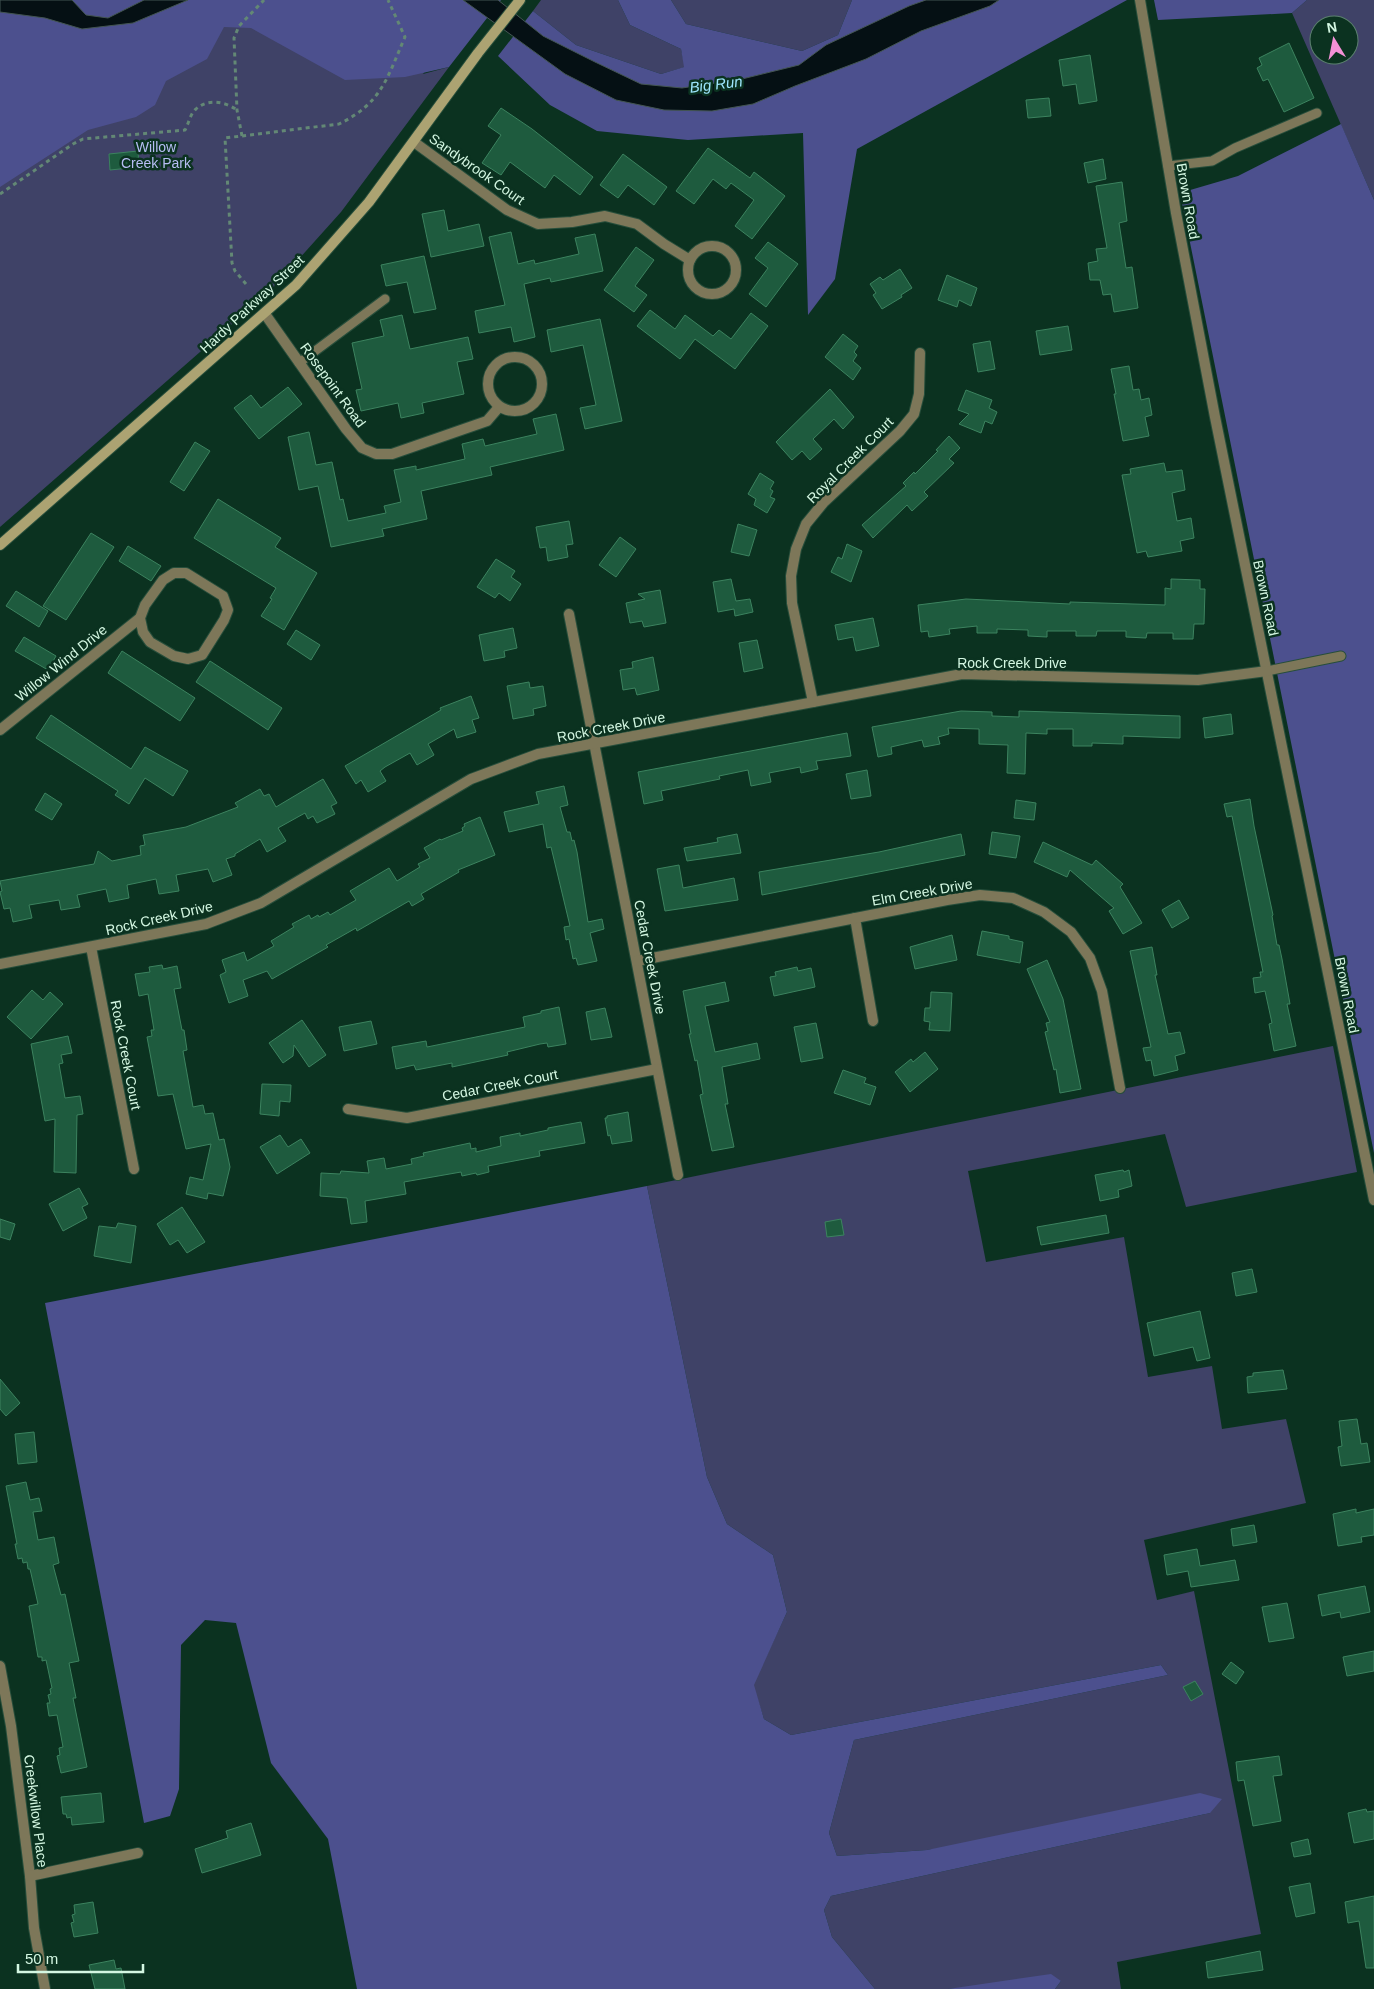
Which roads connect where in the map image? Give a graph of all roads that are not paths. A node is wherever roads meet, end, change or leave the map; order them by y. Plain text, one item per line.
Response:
1 (520, 0) edge
2 (1140, 0) edge
3 (1316, 113) dead end
4 (414, 142) junction
5 (1168, 166) junction
6 (690, 260) junction
7 (385, 299) dead end
8 (265, 314) junction
9 (920, 353) dead end
10 (299, 363) junction
11 (500, 408) junction
12 (0, 545) edge
13 (569, 614) dead end
14 (140, 618) junction
15 (1341, 656) dead end
16 (1267, 671) junction
17 (813, 702) junction
18 (0, 730) edge
19 (595, 744) junction
20 (855, 918) junction
21 (91, 947) junction
22 (637, 961) junction
23 (0, 964) edge
24 (873, 1021) dead end
25 (657, 1069) junction
26 (1120, 1088) dead end
27 (348, 1109) dead end
28 (134, 1169) dead end
29 (678, 1174) dead end
30 (1374, 1200) edge
31 (0, 1666) edge
32 (138, 1853) dead end
33 (30, 1876) junction
34 (45, 1989) edge

1 - 4 main road, Hardy Parkway Street
2 - 5 street, Brown Road
3 - 5 lane
4 - 6 street, Sandybrook Court
4 - 8 main road, Hardy Parkway Street
5 - 16 street, Brown Road
6 - 6 street
7 - 10 lane
8 - 10 street, Rosepoint Road
8 - 12 main road, Hardy Parkway Street
9 - 17 street, Royal Creek Court
10 - 11 street, Rosepoint Road
11 - 11 street
13 - 19 street, Cedar Creek Drive
14 - 14 street, Willow Wind Drive
14 - 18 street, Willow Wind Drive
15 - 16 lane
16 - 17 street, Rock Creek Drive
16 - 30 street, Brown Road
17 - 19 street, Rock Creek Drive
19 - 21 street, Rock Creek Drive
19 - 22 street, Cedar Creek Drive
20 - 22 street, Elm Creek Drive
20 - 24 street
20 - 26 street, Elm Creek Drive
21 - 23 street, Rock Creek Drive
21 - 28 street, Rock Creek Court
22 - 25 street, Cedar Creek Drive
25 - 27 street, Cedar Creek Court
25 - 29 street, Cedar Creek Drive
31 - 33 street, Creekwillow Place
32 - 33 street
33 - 34 street, Creekwillow Place

